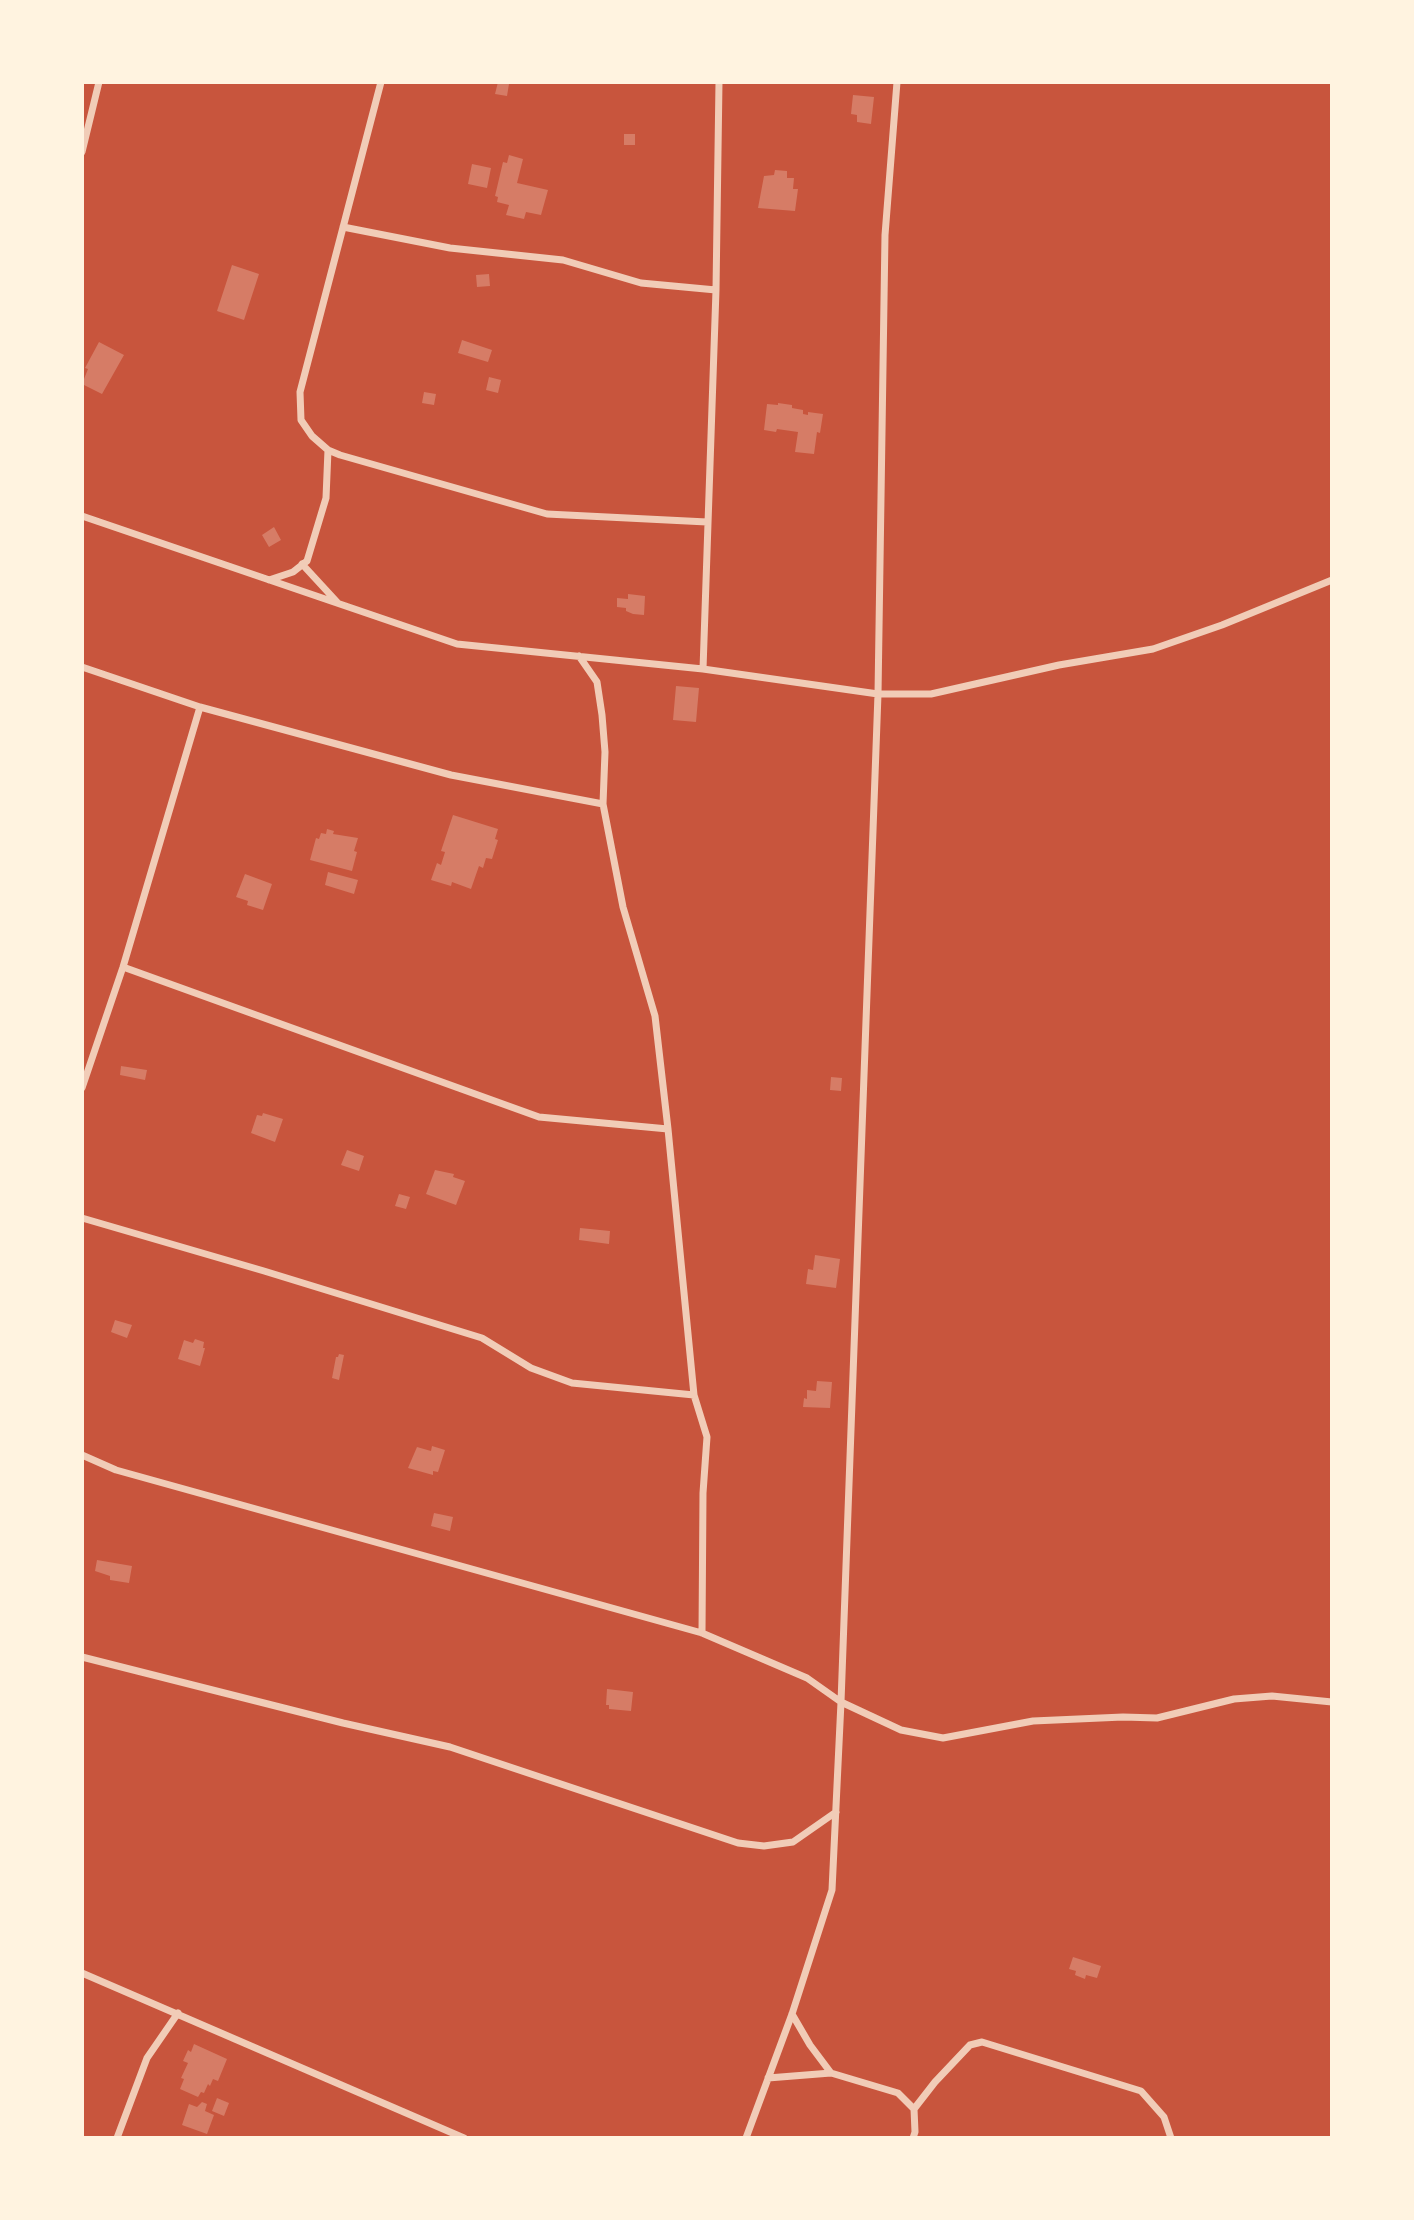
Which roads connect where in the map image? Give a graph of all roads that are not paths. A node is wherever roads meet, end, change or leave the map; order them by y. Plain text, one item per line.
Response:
1 (100, 82) edge
2 (381, 82) edge
3 (719, 82) edge
4 (897, 82) edge
5 (82, 152) edge
6 (343, 227) junction
7 (716, 290) junction
8 (328, 450) junction
9 (82, 516) edge
10 (707, 522) junction
11 (302, 564) junction
12 (269, 580) junction
13 (1332, 580) edge
14 (338, 603) junction
15 (579, 656) junction
16 (82, 667) edge
17 (703, 669) junction
18 (878, 694) junction
19 (200, 707) junction
20 (603, 804) junction
21 (123, 967) junction
22 (82, 1088) edge
23 (668, 1129) junction
24 (82, 1218) edge
25 (694, 1395) junction
26 (82, 1455) edge
27 (702, 1633) junction
28 (82, 1657) edge
29 (841, 1702) junction
30 (1332, 1702) edge
31 (836, 1812) junction
32 (82, 1973) edge
33 (178, 2013) junction
34 (792, 2014) junction
35 (831, 2073) junction
36 (768, 2078) junction
37 (914, 2109) junction
38 (117, 2138) edge
39 (464, 2138) edge
40 (746, 2138) edge
41 (913, 2138) edge
42 (1171, 2138) edge

1 - 5 street
2 - 6 street
3 - 7 street
4 - 18 street
6 - 7 street
6 - 8 street
7 - 10 street
8 - 10 street
8 - 11 street
9 - 12 street
10 - 17 street
11 - 12 street
11 - 14 street
12 - 14 street
13 - 18 street
14 - 15 street
15 - 17 street
15 - 20 street
16 - 19 street
17 - 18 street
18 - 29 street
19 - 20 street
19 - 21 street
20 - 23 street
21 - 22 street
21 - 23 street
23 - 25 street
24 - 25 street
25 - 27 street
26 - 27 street
27 - 29 street
28 - 31 street
29 - 30 street
29 - 31 street
31 - 34 street
32 - 33 street
33 - 38 street
33 - 39 street
34 - 35 street
34 - 36 street
35 - 36 street
35 - 37 street
36 - 40 street
37 - 41 street
37 - 42 street

